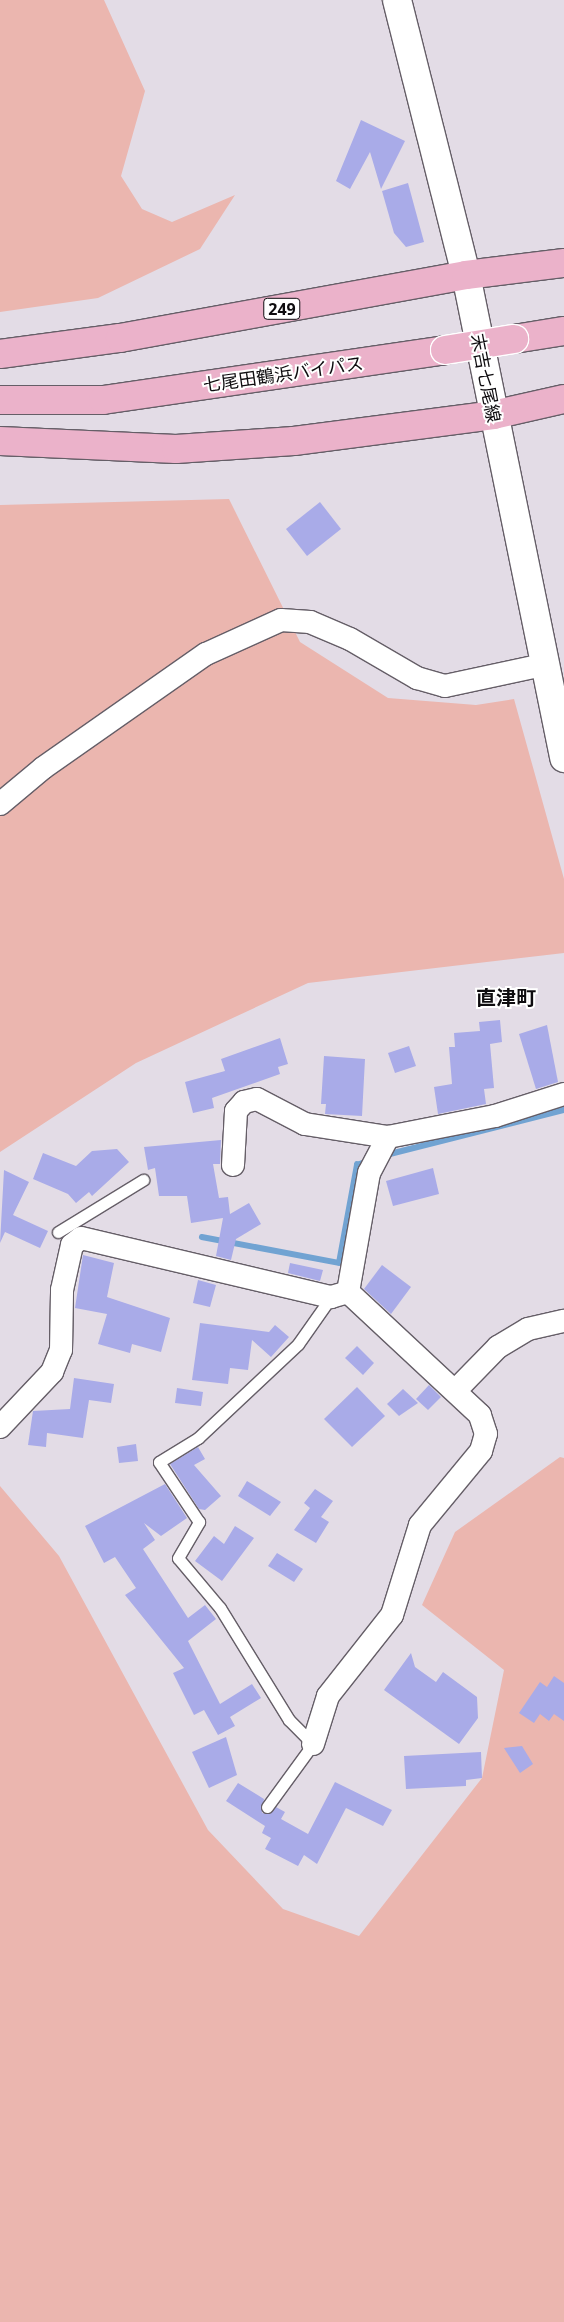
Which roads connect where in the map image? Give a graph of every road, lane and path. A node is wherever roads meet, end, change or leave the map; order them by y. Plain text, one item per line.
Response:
1 (397, 0) edge
2 (564, 263) edge
3 (466, 275) junction
4 (564, 331) edge
5 (0, 354) edge
6 (564, 399) edge
7 (0, 400) edge
8 (493, 415) junction
9 (0, 441) edge
10 (543, 665) junction
11 (564, 758) edge
12 (0, 804) edge
13 (564, 1094) edge
14 (388, 1137) junction
15 (233, 1165) dead end
16 (143, 1180) dead end
17 (81, 1238) junction
18 (340, 1294) junction
19 (564, 1321) edge
20 (455, 1391) junction
21 (0, 1428) edge
22 (313, 1744) junction
23 (267, 1807) dead end

1 - 3 main road, 末吉七尾線
2 - 3 highway, 249
3 - 5 highway, 249
3 - 8 main road, 末吉七尾線
4 - 7 highway, 七尾田鶴浜バイパス, bridge
6 - 8 highway
8 - 9 highway
8 - 10 main road, 末吉七尾線
10 - 11 main road, 末吉七尾線
10 - 12 street
13 - 14 street
14 - 15 street
14 - 18 street
16 - 17 lane
17 - 18 street
17 - 21 street
18 - 20 street
18 - 22 lane
19 - 20 street
20 - 22 street
22 - 23 lane

